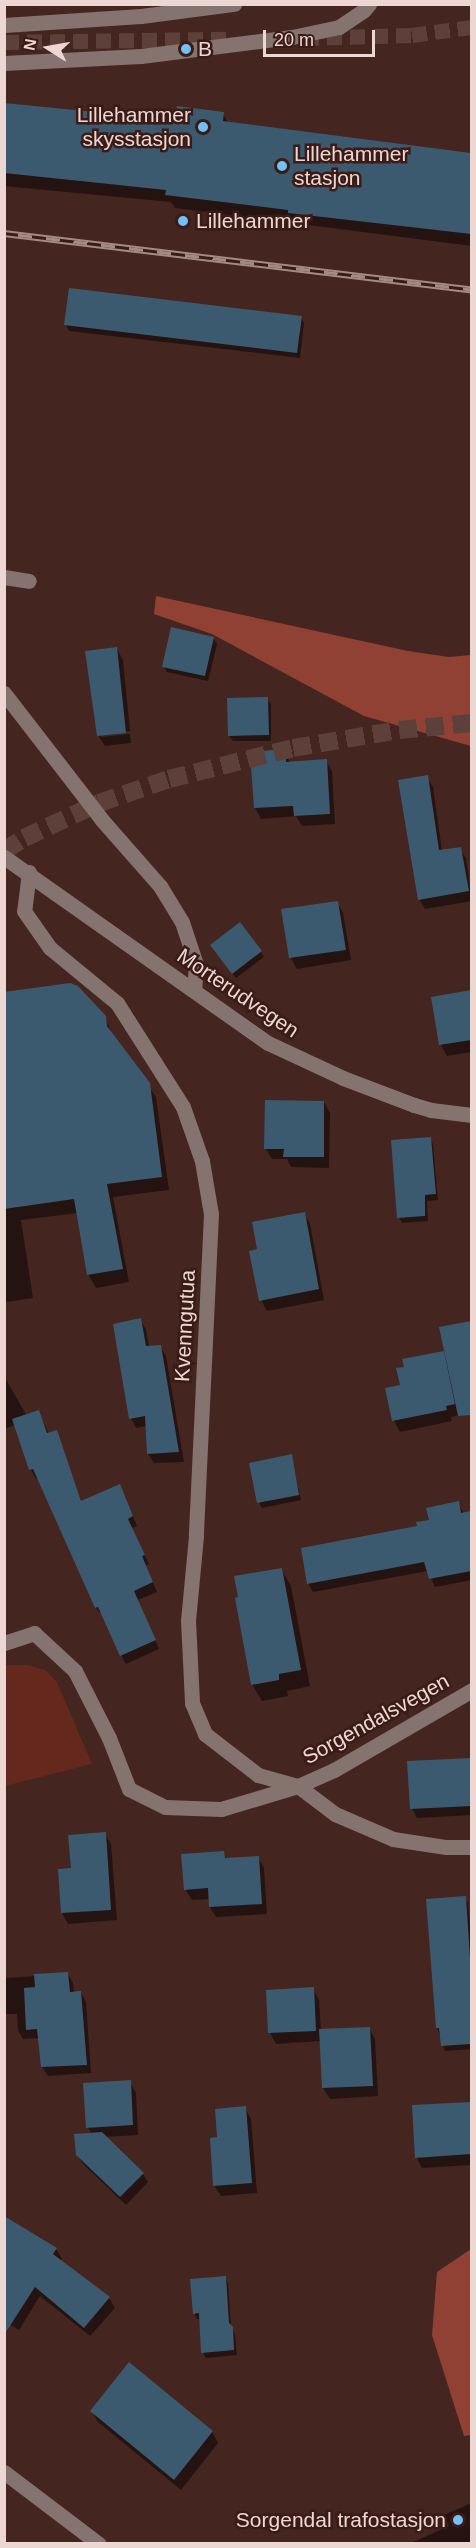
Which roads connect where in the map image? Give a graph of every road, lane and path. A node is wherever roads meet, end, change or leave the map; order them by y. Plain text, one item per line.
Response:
1 (234, 4) edge
2 (369, 4) edge
3 (4, 25) edge
4 (4, 63) edge
5 (4, 577) edge
6 (29, 581) dead end
7 (4, 693) edge
8 (4, 857) edge
9 (29, 872) junction
10 (194, 991) junction
11 (471, 1115) edge
12 (4, 1643) edge
13 (471, 1690) edge
14 (298, 1786) junction
15 (471, 1847) edge
16 (4, 2472) edge
17 (99, 2544) edge

1 - 3 street
2 - 4 street
5 - 6 street
7 - 10 street
8 - 9 street, Morterudvegen
9 - 10 street, Morterudvegen
9 - 14 street, Kvenngutua
10 - 11 street, Morterudvegen
12 - 14 street, Sorgendalsvegen
13 - 14 street, Sorgendalsvegen
14 - 15 street
16 - 17 street

